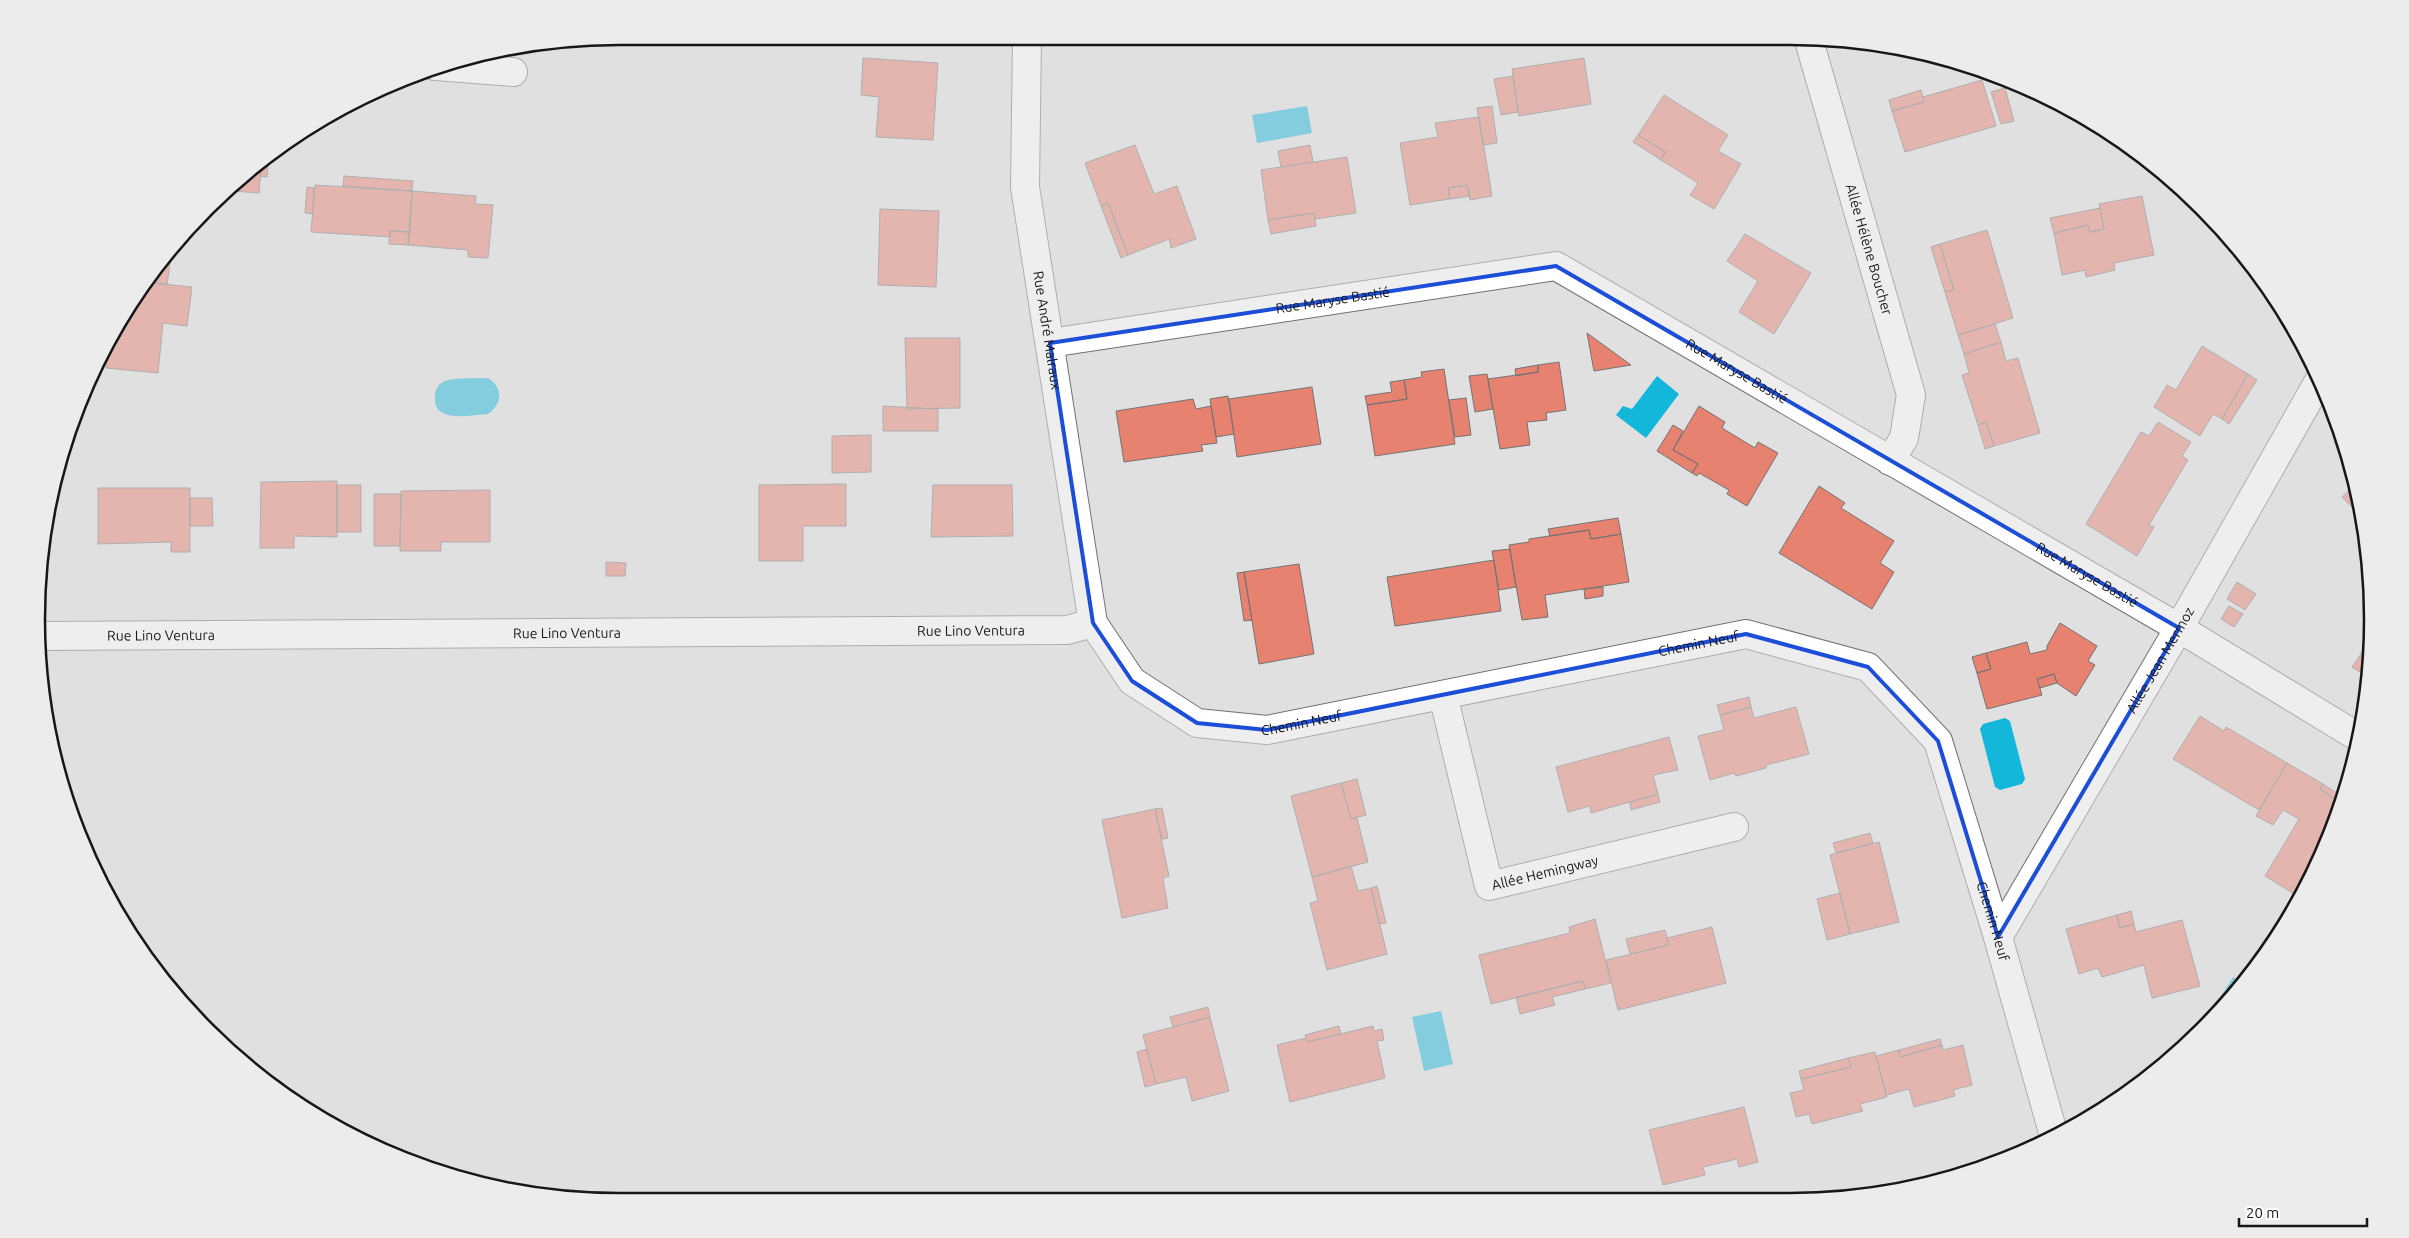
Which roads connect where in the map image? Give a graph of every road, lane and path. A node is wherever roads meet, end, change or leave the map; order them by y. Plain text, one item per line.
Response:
1 (1027, 45) edge
2 (1810, 46) edge
3 (460, 68) edge
4 (513, 72) dead end
5 (1050, 342) junction
6 (2315, 388) edge
7 (1890, 461) junction
8 (1093, 623) junction
9 (2179, 628) junction
10 (45, 636) edge
11 (1443, 695) junction
12 (2352, 734) edge
13 (1734, 828) dead end
14 (1998, 938) junction
15 (2052, 1130) edge

1 - 5 street, Rue André Malraux
2 - 7 street, Allée Hélène Boucher
3 - 4 street
5 - 7 street, Rue Maryse Bastié
5 - 8 street, Rue André Malraux
6 - 9 street, Allée Jean Mermoz
7 - 9 street, Rue Maryse Bastié
8 - 10 street, Rue Lino Ventura
8 - 11 street, Chemin Neuf
9 - 12 street, Rue Maryse Bastié
9 - 14 street, Allée Jean Mermoz
11 - 13 street, Allée Hemingway
11 - 14 street, Chemin Neuf
14 - 15 street, Chemin Neuf

